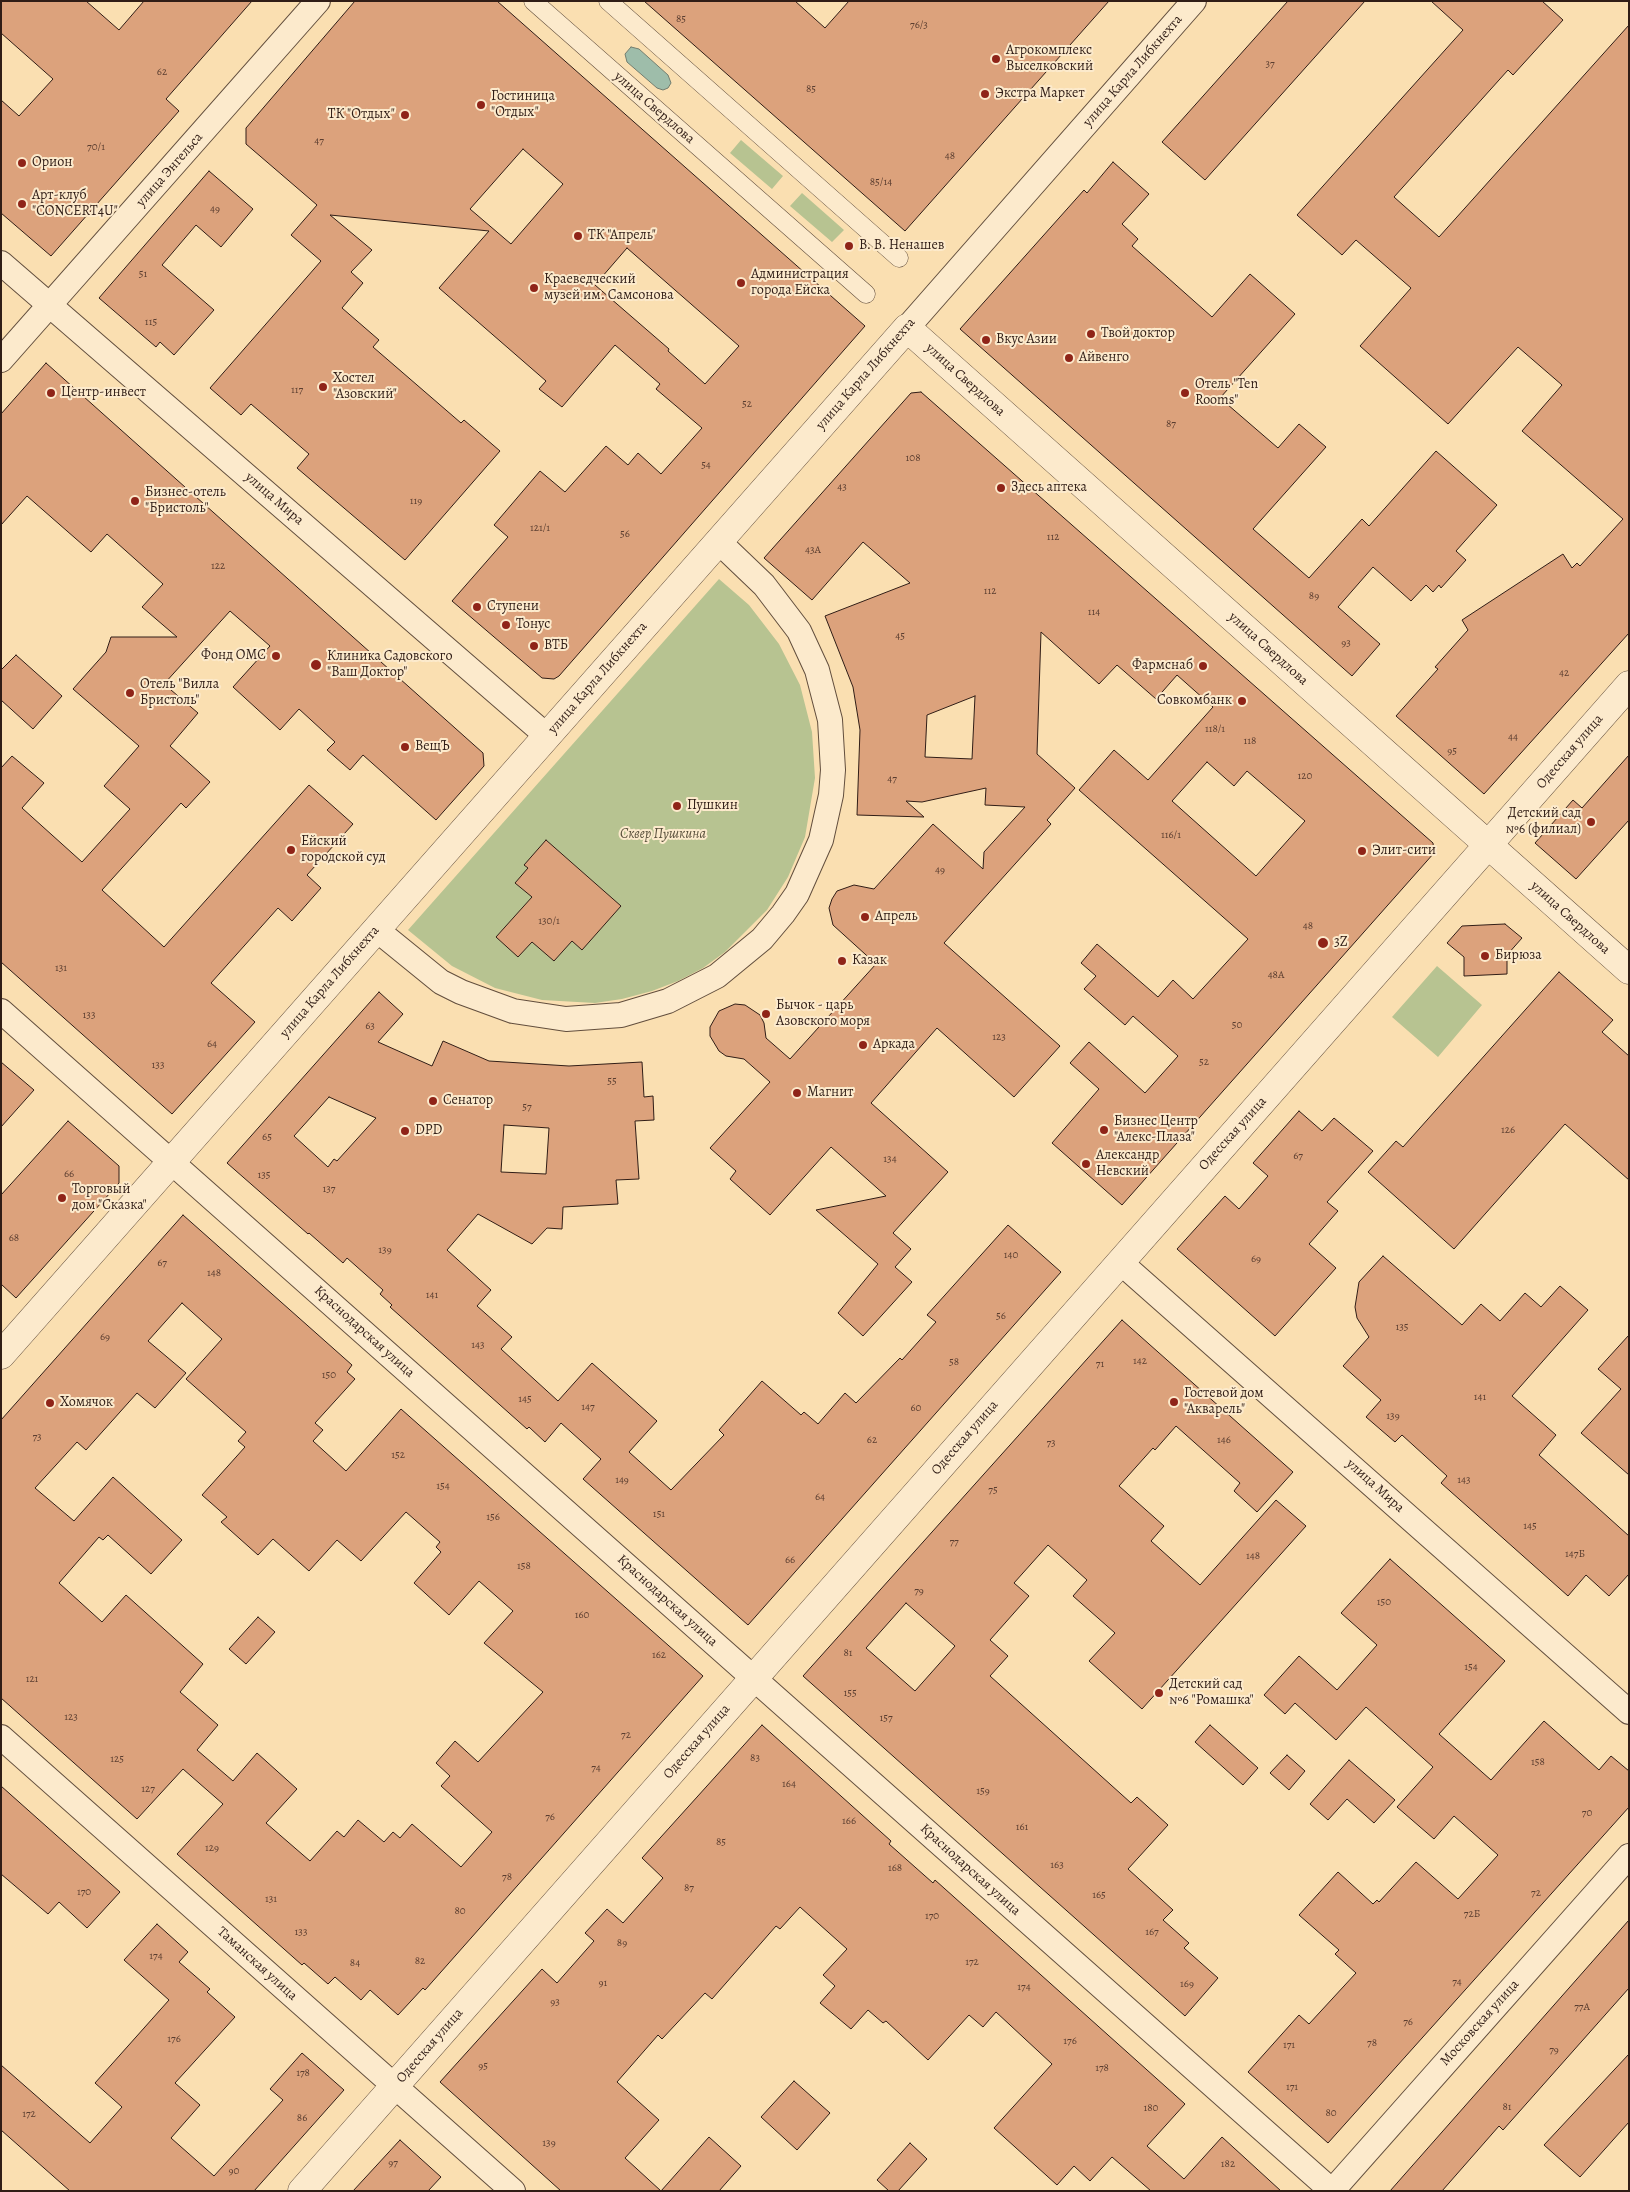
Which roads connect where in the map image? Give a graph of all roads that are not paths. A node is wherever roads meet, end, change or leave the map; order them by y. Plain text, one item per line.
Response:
1 (318, 1) edge
2 (533, 1) edge
3 (608, 1) edge
4 (1194, 1) edge
5 (899, 258) dead end
6 (1, 263) edge
7 (866, 294) dead end
8 (50, 305) junction
9 (906, 328) junction
10 (1, 360) edge
11 (718, 541) junction
12 (1629, 686) edge
13 (547, 736) junction
14 (1488, 845) junction
15 (376, 930) junction
16 (1629, 970) edge
17 (1, 1011) edge
18 (172, 1162) junction
19 (1120, 1262) junction
20 (1, 1355) edge
21 (754, 1678) junction
22 (1629, 1712) edge
23 (1, 1737) edge
24 (1629, 1856) edge
25 (394, 2086) junction
26 (302, 2191) edge
27 (513, 2191) edge
28 (1332, 2191) edge

1 - 8 street, улица Энгельса
2 - 7 street, улица Свердлова
3 - 5 street
4 - 9 street, улица Карла Либкнехта
6 - 8 street, улица Мира
8 - 10 street, улица Энгельса
8 - 13 street, улица Мира
9 - 11 street, улица Карла Либкнехта
9 - 14 street, улица Свердлова
11 - 13 street, улица Карла Либкнехта
11 - 15 street
12 - 14 street, Одесская улица
13 - 15 street, улица Карла Либкнехта
14 - 16 street, улица Свердлова
14 - 19 street, Одесская улица
15 - 18 street, улица Карла Либкнехта
17 - 18 street, Краснодарская улица
18 - 20 street, улица Карла Либкнехта
18 - 21 street, Краснодарская улица
19 - 21 street, Одесская улица
19 - 22 street, улица Мира
21 - 25 street, Одесская улица
21 - 28 street, Краснодарская улица
23 - 25 street, Таманская улица
24 - 28 street, Московская улица
25 - 26 street, Одесская улица
25 - 27 street, Таманская улица

